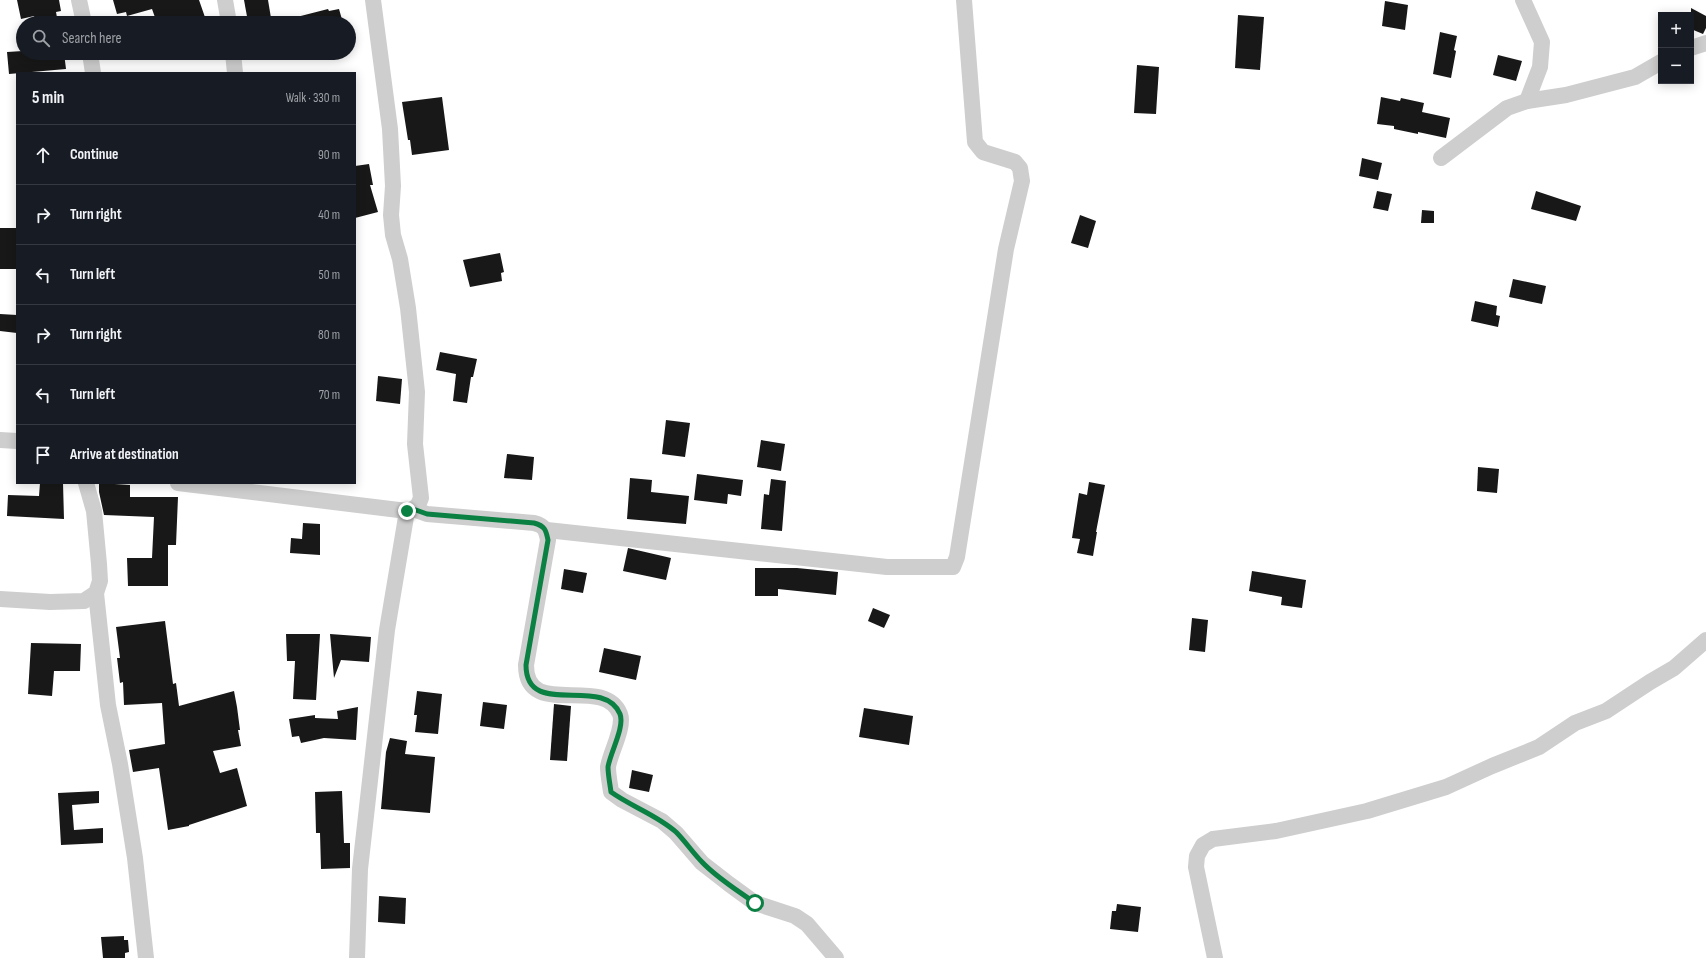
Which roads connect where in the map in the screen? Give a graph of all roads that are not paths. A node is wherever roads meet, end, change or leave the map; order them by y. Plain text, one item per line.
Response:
1 (79, 0) edge
2 (225, 0) edge
3 (373, 0) edge
4 (964, 0) edge
5 (1524, 0) edge
6 (82, 16) edge
7 (228, 16) edge
8 (1706, 43) edge
9 (1694, 47) edge
10 (91, 60) edge
11 (234, 60) edge
12 (1658, 64) edge
13 (93, 72) edge
14 (235, 72) edge
15 (1527, 101) junction
16 (1441, 158) dead end
17 (0, 440) edge
18 (16, 441) edge
19 (86, 484) edge
20 (193, 484) edge
21 (285, 490) edge
22 (410, 510) junction
23 (546, 530) junction
24 (96, 592) junction
25 (0, 599) edge
26 (1706, 640) edge
27 (146, 958) edge
28 (357, 958) edge
29 (836, 958) edge
30 (1215, 958) edge

1 - 6 street
2 - 7 street
3 - 22 street
4 - 23 street
5 - 15 street
8 - 9 street
10 - 13 street
11 - 14 street
12 - 15 street
15 - 16 street
17 - 18 street
19 - 24 street
20 - 21 street
21 - 22 street
22 - 23 street
22 - 28 street
23 - 29 street
24 - 25 street
24 - 27 street
26 - 30 street

